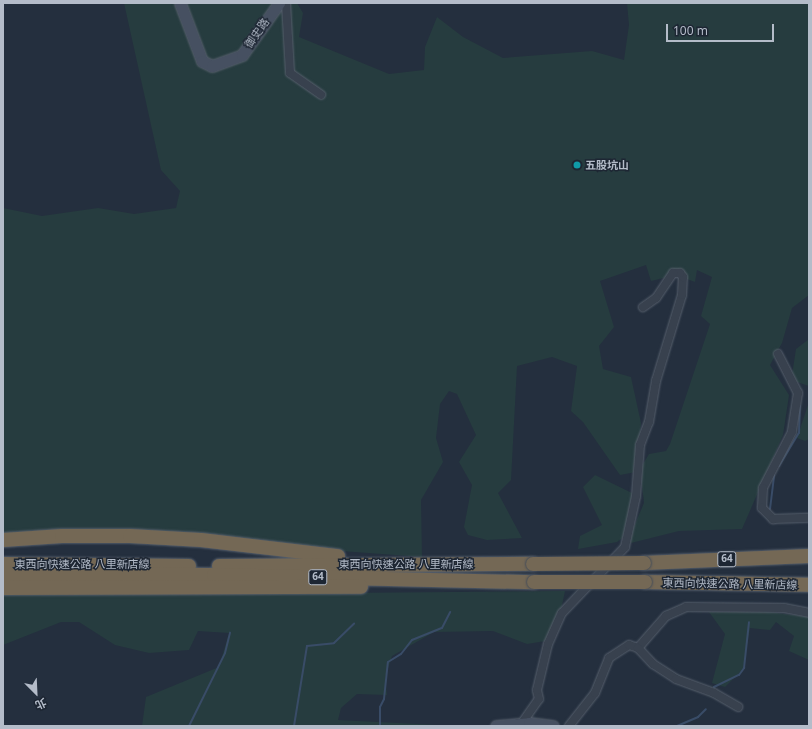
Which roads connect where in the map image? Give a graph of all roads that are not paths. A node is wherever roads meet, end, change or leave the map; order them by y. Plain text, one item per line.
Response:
1 (180, 3) edge
2 (278, 3) edge
3 (286, 3) edge
4 (321, 95) dead end
5 (643, 307) dead end
6 (778, 354) dead end
7 (809, 518) edge
8 (3, 540) edge
9 (809, 556) edge
10 (3, 564) edge
11 (448, 564) junction
12 (3, 574) edge
13 (102, 575) junction
14 (809, 585) edge
15 (3, 588) edge
16 (809, 613) edge
17 (638, 648) junction
18 (738, 707) dead end
19 (510, 723) junction
20 (496, 726) edge
21 (554, 726) edge
22 (569, 726) edge

1 - 2 street, 御史路
3 - 4 street
5 - 19 street
6 - 7 street
8 - 11 highway
9 - 11 highway, 東西向快速公路 八里新店線 / 64, bridge
10 - 13 highway, 東西向快速公路 八里新店線 / 64
11 - 13 highway, 東西向快速公路 八里新店線 / 64
12 - 13 highway, 東西向快速公路 八里新店線 / 64
13 - 14 highway, 東西向快速公路 八里新店線 / 64, bridge
13 - 15 highway
16 - 17 street
17 - 18 street
17 - 22 street
19 - 20 street
19 - 21 street

